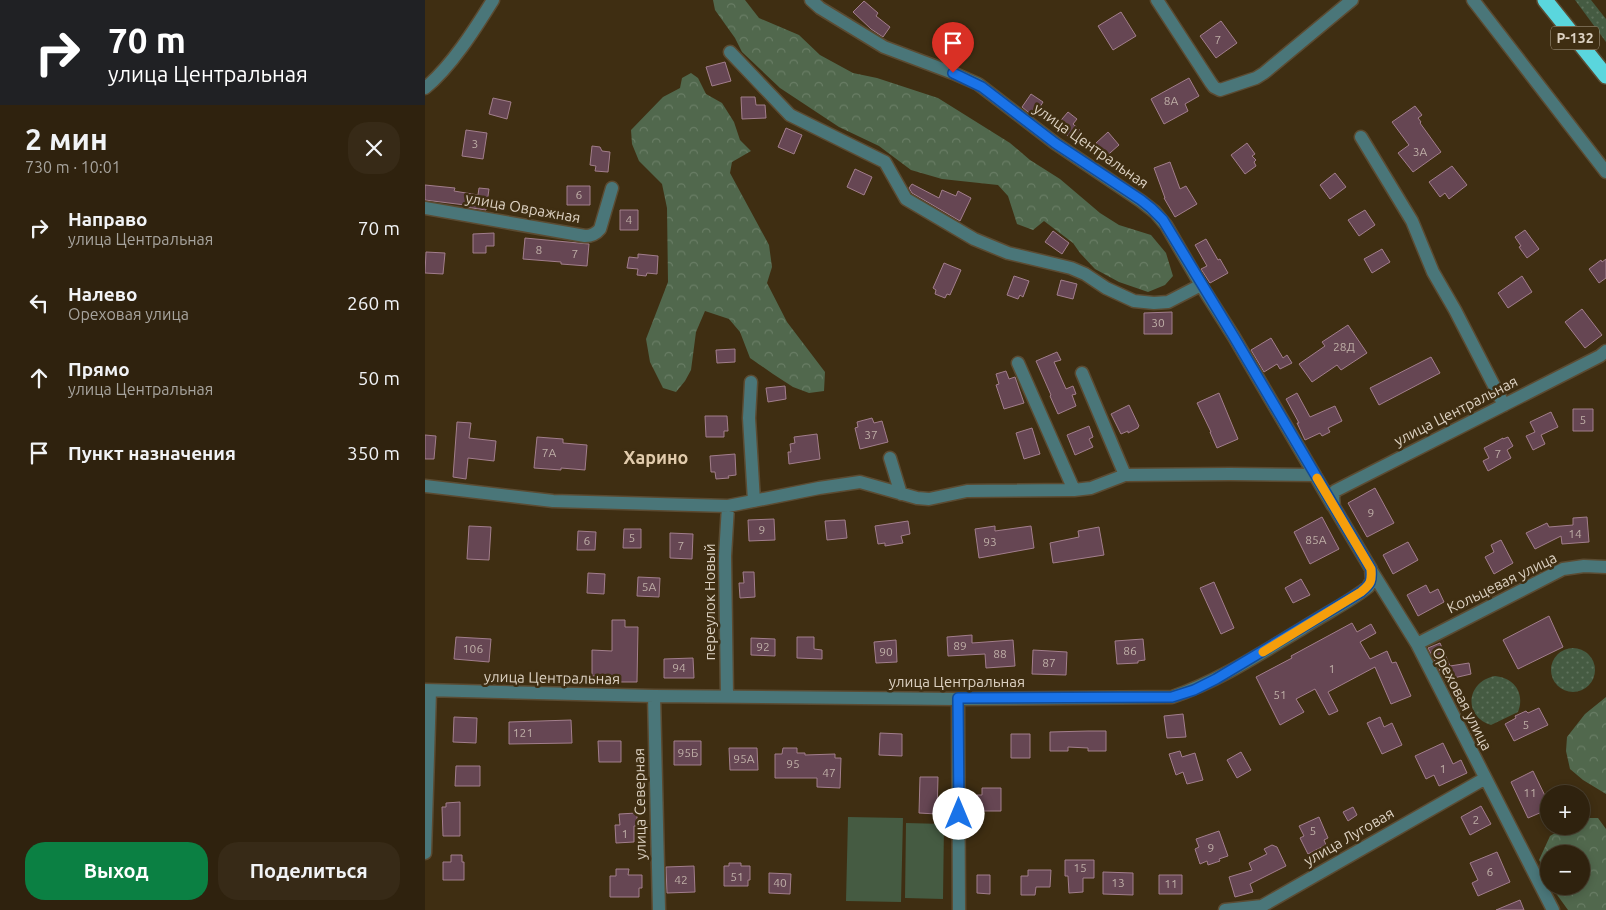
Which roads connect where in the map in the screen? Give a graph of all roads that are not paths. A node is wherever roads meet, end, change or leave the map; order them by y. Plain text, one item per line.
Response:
1 (493, 0) edge
2 (811, 0) edge
3 (1157, 0) edge
4 (1352, 0) edge
5 (1473, 0) edge
6 (1545, 0) edge
7 (730, 52) dead end
8 (1606, 76) edge
9 (425, 88) edge
10 (1361, 137) dead end
11 (1606, 172) edge
12 (612, 188) dead end
13 (425, 208) edge
14 (1201, 285) junction
15 (1604, 357) edge
16 (1018, 363) dead end
17 (1082, 373) dead end
18 (751, 382) dead end
19 (1505, 405) junction
20 (890, 458) dead end
21 (1125, 475) junction
22 (1315, 475) junction
23 (425, 486) edge
24 (1074, 490) junction
25 (901, 494) junction
26 (754, 501) junction
27 (728, 506) junction
28 (1334, 507) junction
29 (1606, 567) edge
30 (1371, 569) junction
31 (1417, 644) junction
32 (427, 690) edge
33 (654, 696) junction
34 (727, 697) junction
35 (958, 698) junction
36 (1484, 779) junction
37 (425, 853) edge
38 (658, 910) edge
39 (959, 910) edge
40 (1225, 910) edge
41 (1553, 910) edge

1 - 9 street
2 - 14 street, улица Центральная
3 - 4 street
5 - 11 street
6 - 8 highway, Р-132
7 - 14 street
10 - 19 street
12 - 13 street, улица Овражная
14 - 22 street, улица Центральная
15 - 19 street, улица Центральная
16 - 24 street
17 - 21 street
18 - 26 street
19 - 28 street, улица Центральная
20 - 25 street
21 - 22 street
21 - 24 street
22 - 28 street, улица Центральная
23 - 27 street
24 - 25 street
25 - 26 street
26 - 27 street
27 - 34 street, переулок Новый
28 - 30 street, Ореховая улица
29 - 31 street, Кольцевая улица
30 - 31 street, Ореховая улица
30 - 35 street, улица Центральная
31 - 36 street, Ореховая улица
32 - 33 street, улица Центральная
32 - 37 street
33 - 34 street, улица Центральная
33 - 38 street
34 - 35 street, улица Центральная
35 - 39 street
36 - 40 street, улица Луговая
36 - 41 street, Ореховая улица

